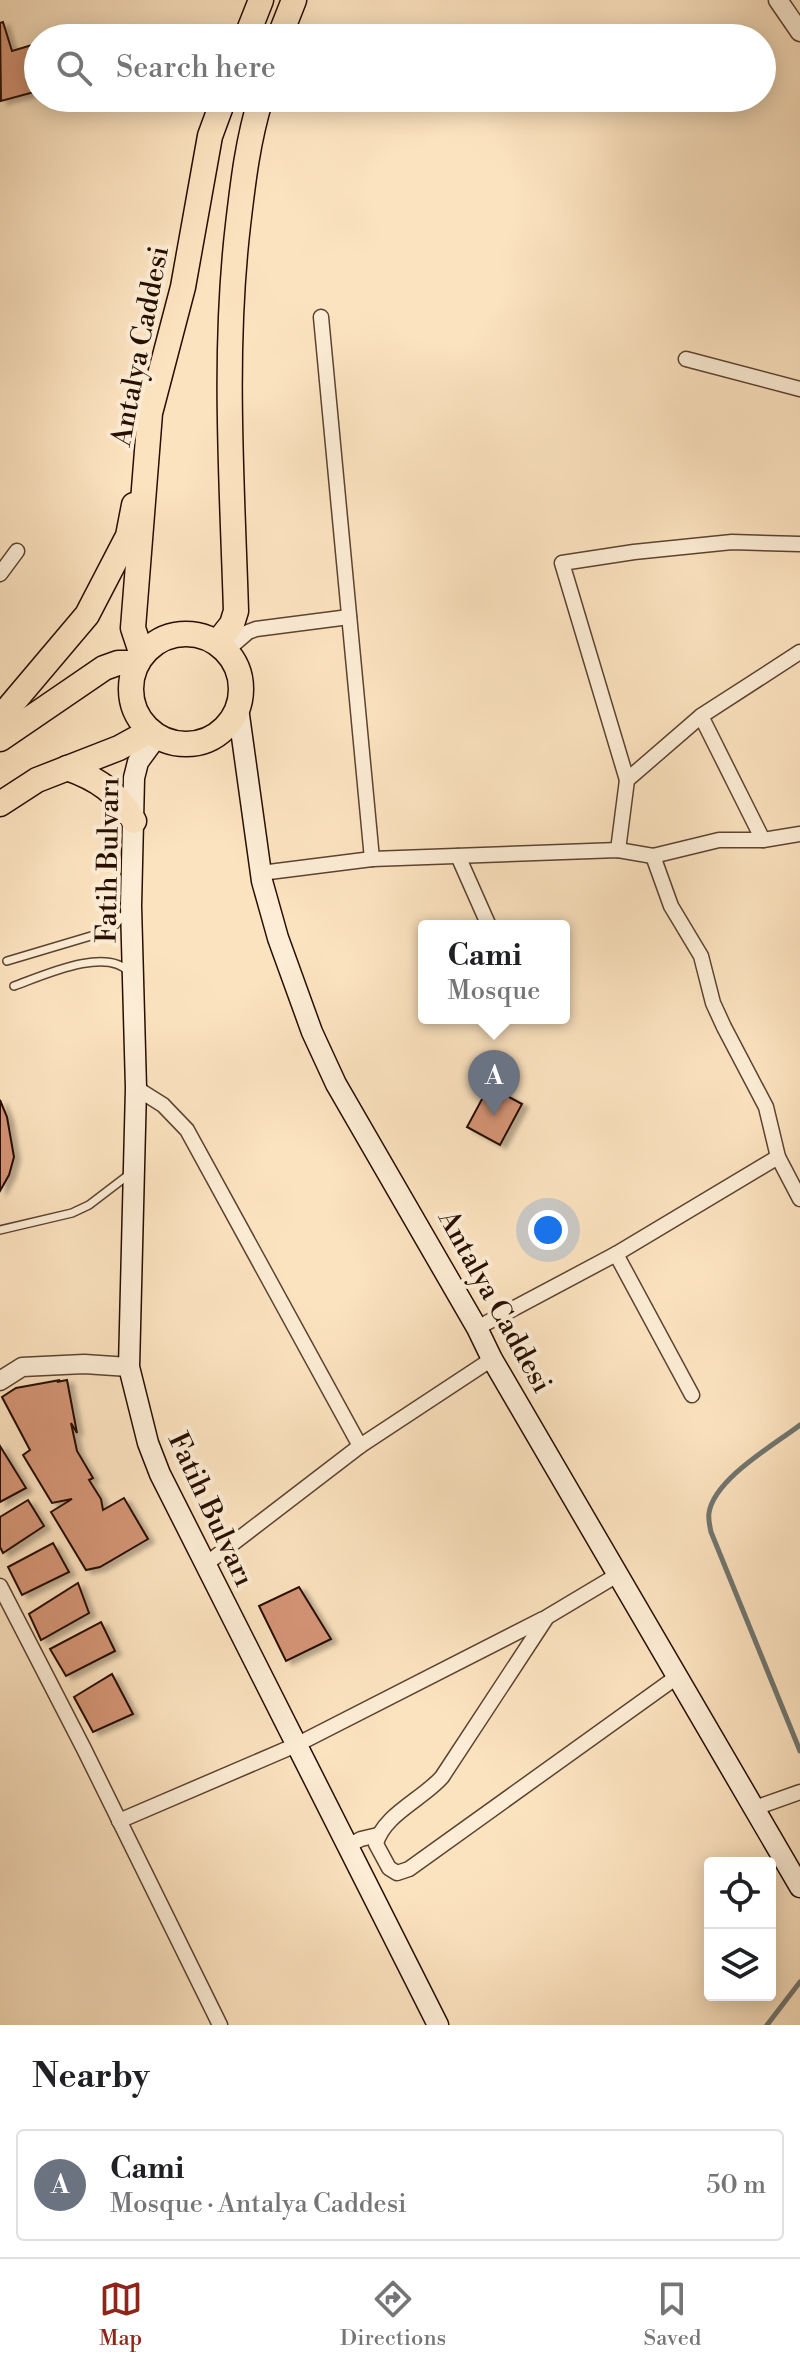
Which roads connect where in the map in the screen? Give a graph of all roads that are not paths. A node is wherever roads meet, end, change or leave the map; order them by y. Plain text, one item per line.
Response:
1 (261, 0) edge
2 (294, 0) edge
3 (778, 0) edge
4 (252, 24) edge
5 (285, 24) edge
6 (800, 32) edge
7 (219, 112) edge
8 (256, 112) edge
9 (321, 317) dead end
10 (686, 359) dead end
11 (800, 389) edge
12 (150, 416) junction
13 (800, 544) edge
14 (17, 551) dead end
15 (0, 574) edge
16 (349, 617) junction
17 (222, 647) junction
18 (800, 652) edge
19 (139, 659) junction
20 (238, 708) junction
21 (701, 716) junction
22 (0, 718) edge
23 (153, 733) junction
24 (0, 739) edge
25 (67, 768) junction
26 (627, 780) junction
27 (0, 804) edge
28 (134, 821) junction
29 (800, 834) edge
30 (763, 840) junction
31 (618, 850) junction
32 (458, 856) junction
33 (653, 856) junction
34 (372, 859) junction
35 (261, 873) junction
36 (131, 906) junction
37 (486, 920) edge
38 (7, 961) dead end
39 (134, 978) junction
40 (14, 986) dead end
41 (136, 1088) junction
42 (778, 1157) junction
43 (132, 1172) junction
44 (800, 1199) edge
45 (0, 1230) edge
46 (616, 1254) junction
47 (477, 1328) junction
48 (492, 1359) junction
49 (129, 1367) junction
50 (0, 1381) edge
51 (692, 1395) dead end
52 (360, 1446) junction
53 (206, 1564) junction
54 (619, 1574) junction
55 (0, 1586) edge
56 (547, 1617) junction
57 (678, 1676) junction
58 (296, 1745) junction
59 (800, 1792) edge
60 (755, 1808) junction
61 (119, 1821) junction
62 (378, 1835) junction
63 (347, 1846) junction
64 (800, 1887) edge
65 (220, 2025) edge
66 (438, 2025) edge

1 - 4 main road
2 - 5 main road
3 - 6 street
7 - 12 main road, Antalya Caddesi
8 - 17 main road
9 - 16 street
10 - 11 street
12 - 19 main road, Antalya Caddesi
12 - 22 main road
13 - 26 street
14 - 15 street
16 - 17 street
16 - 34 street
17 - 19 main road
17 - 20 main road
18 - 21 street
19 - 23 main road
19 - 24 main road
20 - 23 main road
20 - 35 main road, Antalya Caddesi
21 - 26 street
21 - 30 street
23 - 25 main road
23 - 28 main road, Fatih Bulvarı
25 - 27 main road
25 - 28 main road
26 - 31 street
28 - 36 main road, Fatih Bulvarı
29 - 30 street
30 - 33 street
31 - 32 street
31 - 33 street
32 - 34 street
32 - 37 street
33 - 42 street
34 - 35 street
35 - 47 main road, Antalya Caddesi
36 - 38 lane
36 - 39 main road, Fatih Bulvarı
39 - 40 lane
39 - 41 main road, Fatih Bulvarı
41 - 43 main road, Fatih Bulvarı
41 - 52 street
42 - 44 street
42 - 46 street
43 - 45 lane
43 - 49 main road, Fatih Bulvarı
46 - 47 street
46 - 51 street
47 - 48 main road, Antalya Caddesi
48 - 52 street
48 - 54 main road, Antalya Caddesi
49 - 50 street
49 - 53 main road, Fatih Bulvarı
52 - 53 street
53 - 58 main road, Fatih Bulvarı
54 - 56 street
54 - 57 main road, Antalya Caddesi
55 - 61 street
56 - 58 street
56 - 62 street
57 - 60 main road, Antalya Caddesi
57 - 62 street
58 - 61 street
58 - 63 main road, Fatih Bulvarı
59 - 60 street
60 - 64 main road, Antalya Caddesi
61 - 65 street
62 - 63 street
63 - 66 main road, Fatih Bulvarı

